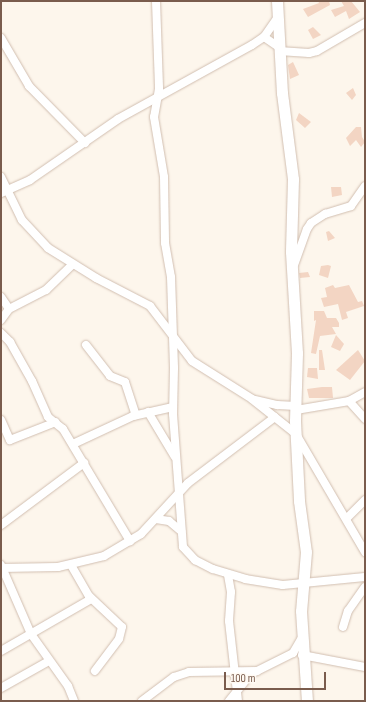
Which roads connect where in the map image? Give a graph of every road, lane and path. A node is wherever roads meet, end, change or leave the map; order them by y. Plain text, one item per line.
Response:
1 (156, 1) edge
2 (277, 1) edge
3 (278, 17) junction
4 (365, 23) edge
5 (264, 37) junction
6 (1, 38) edge
7 (279, 49) junction
8 (158, 97) junction
9 (85, 143) junction
10 (1, 177) edge
11 (365, 186) edge
12 (4, 192) edge
13 (73, 264) junction
14 (292, 270) junction
15 (1, 297) edge
16 (9, 309) junction
17 (1, 320) edge
18 (1, 333) edge
19 (172, 336) junction
20 (86, 345) dead end
21 (365, 392) edge
22 (252, 399) junction
23 (349, 401) junction
24 (173, 406) junction
25 (296, 408) junction
26 (148, 412) junction
27 (136, 415) junction
28 (275, 417) junction
29 (365, 419) edge
30 (1, 420) edge
31 (56, 422) junction
32 (296, 434) junction
33 (73, 444) junction
34 (176, 458) junction
35 (84, 463) junction
36 (178, 493) junction
37 (365, 500) edge
38 (156, 518) junction
39 (346, 518) junction
40 (1, 525) edge
41 (181, 530) junction
42 (130, 541) junction
43 (365, 552) edge
44 (71, 565) junction
45 (1, 567) edge
46 (228, 575) junction
47 (365, 577) edge
48 (304, 582) junction
49 (365, 586) edge
50 (91, 599) junction
51 (344, 627) dead end
52 (31, 634) junction
53 (302, 636) junction
54 (1, 651) edge
55 (302, 654) junction
56 (49, 661) junction
57 (365, 668) edge
58 (234, 670) junction
59 (257, 670) junction
60 (95, 671) dead end
61 (1, 688) edge
62 (238, 690) junction
63 (74, 701) edge
64 (142, 701) edge
65 (229, 701) edge
66 (238, 701) edge
67 (307, 701) edge

1 - 8 street
2 - 3 street
3 - 5 street
3 - 7 street
4 - 7 street
5 - 7 street
5 - 8 street
6 - 9 street
7 - 14 street
8 - 9 street
8 - 19 street
9 - 12 street
10 - 12 street
11 - 14 street
12 - 13 street
13 - 16 street
13 - 19 street
14 - 25 street
15 - 16 street
16 - 17 street
18 - 31 street
19 - 22 street
19 - 24 street
20 - 27 street
21 - 23 street
22 - 25 street
22 - 28 street
23 - 25 street
23 - 29 street
24 - 26 street
24 - 34 street
25 - 32 street
26 - 27 street
26 - 34 street
27 - 33 street
28 - 32 street
28 - 36 street
30 - 31 street
31 - 33 street
32 - 39 street
32 - 48 street
33 - 35 street
34 - 36 street
35 - 40 street
35 - 42 street
36 - 38 street
36 - 41 street
37 - 39 street
38 - 41 street
38 - 42 street
39 - 43 street
41 - 46 street
42 - 44 street
44 - 45 street
44 - 50 street
45 - 52 street
46 - 48 street
46 - 58 street
47 - 48 street
48 - 53 street
49 - 51 street
50 - 52 street
50 - 60 street
52 - 54 street
52 - 56 street
53 - 55 street
53 - 59 street
55 - 57 street
55 - 67 street
56 - 61 street
56 - 63 street
58 - 59 street
58 - 62 street
58 - 64 street
59 - 62 street
62 - 65 street
62 - 66 street

